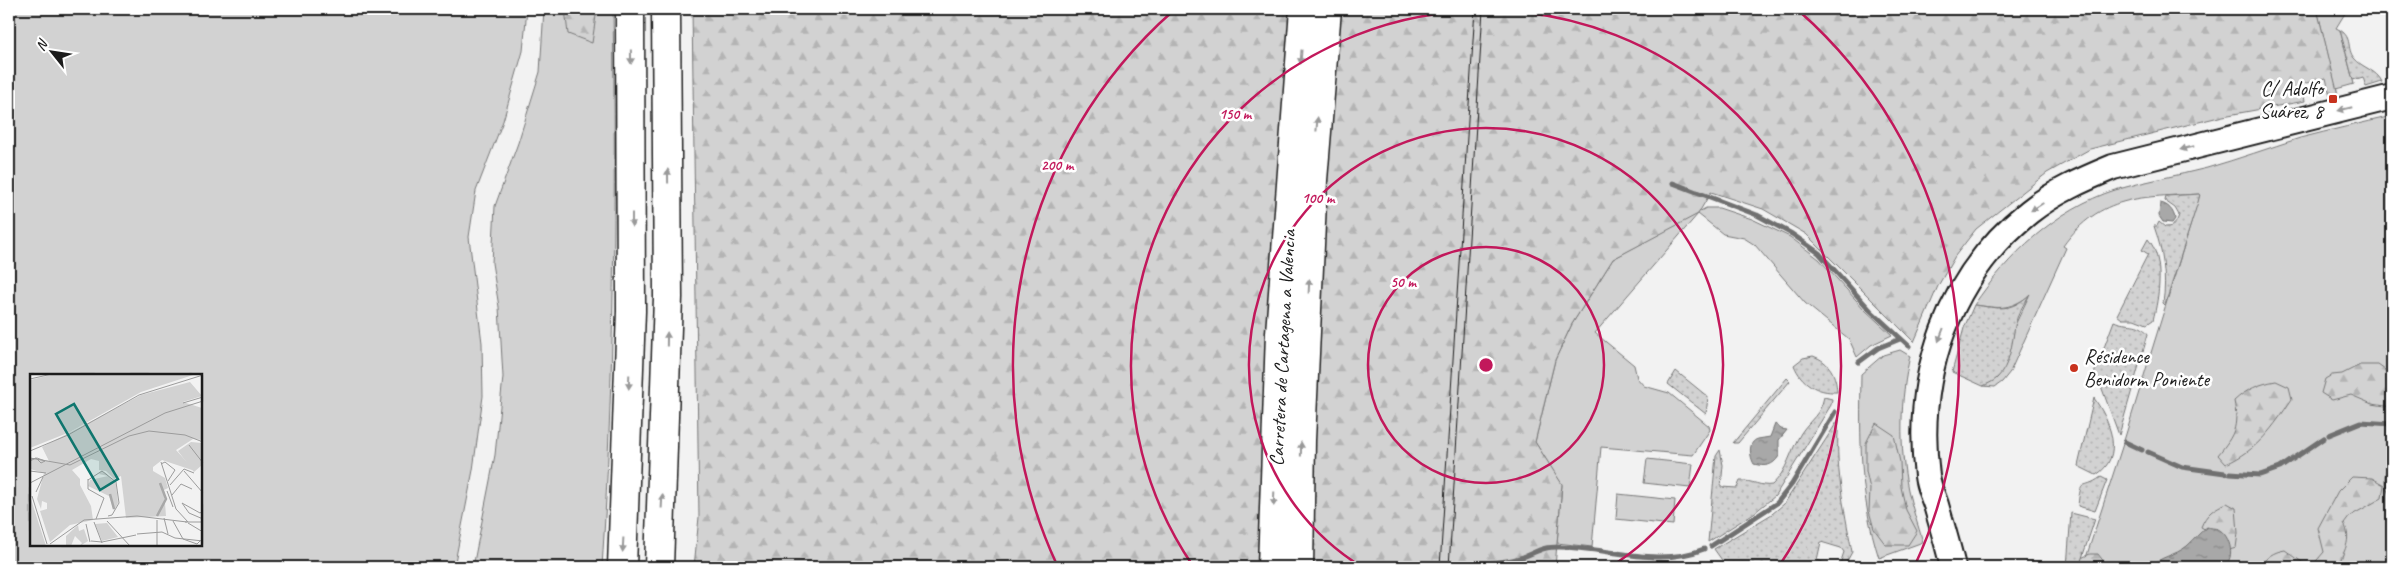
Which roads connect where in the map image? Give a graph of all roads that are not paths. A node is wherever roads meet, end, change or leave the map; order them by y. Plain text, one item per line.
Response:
1 (630, 9) edge
2 (666, 9) edge
3 (1304, 9) edge
4 (1327, 9) edge
5 (2392, 97) edge
6 (622, 567) edge
7 (659, 567) edge
8 (1272, 567) edge
9 (1300, 567) edge
10 (1953, 567) edge

1 -> 6 highway
7 -> 2 highway
3 -> 8 highway, Carretera de Cartagena a Valencia
9 -> 4 highway, Carretera de Cartagena a Valencia
5 -> 10 street

